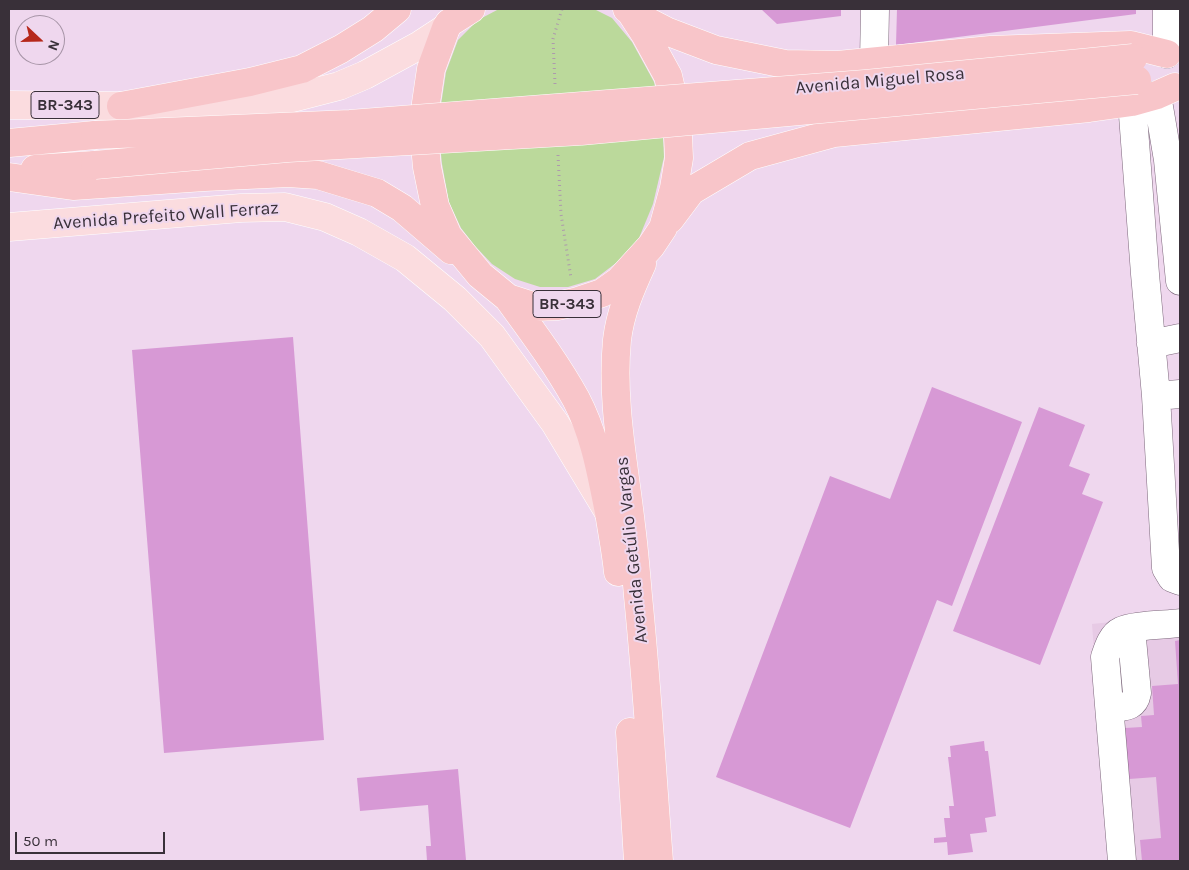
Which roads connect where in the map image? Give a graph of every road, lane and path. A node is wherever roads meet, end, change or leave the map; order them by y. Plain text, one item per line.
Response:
1 (397, 9) edge
2 (875, 9) edge
3 (1167, 9) edge
4 (630, 11) edge
5 (455, 17) edge
6 (1174, 53) edge
7 (874, 61) junction
8 (1152, 85) edge
9 (9, 105) edge
10 (121, 106) junction
11 (581, 118) junction
12 (9, 143) edge
13 (1174, 159) edge
14 (9, 171) edge
15 (9, 177) edge
16 (9, 227) edge
17 (657, 237) junction
18 (480, 275) junction
19 (1180, 282) edge
20 (508, 298) junction
21 (1180, 338) edge
22 (1151, 344) junction
23 (1168, 395) edge
24 (608, 511) junction
25 (1180, 581) edge
26 (1180, 623) edge
27 (638, 861) edge
28 (659, 861) edge
29 (1122, 861) edge

1 - 10 highway
2 - 7 street
3 - 6 street
4 - 7 highway
4 - 17 highway, BR-343
5 - 10 main road, BR-343
5 - 18 highway, BR-343
6 - 7 highway
6 - 8 highway, Avenida Miguel Rosa
8 - 11 highway, Avenida Miguel Rosa, bridge
8 - 13 street
8 - 17 highway
8 - 22 street
9 - 10 main road, BR-343
11 - 12 highway, bridge
11 - 14 highway, bridge
13 - 19 street
15 - 18 highway, BR-343
16 - 24 main road, Avenida Prefeito Wall Ferraz
17 - 20 highway, BR-343
17 - 28 highway, Avenida Getúlio Vargas / BR-343
18 - 20 highway, BR-343
20 - 24 highway, Avenida Getúlio Vargas / BR-343
21 - 22 street
22 - 23 street
23 - 25 street
24 - 27 highway, Avenida Getúlio Vargas / BR-343
26 - 29 street

